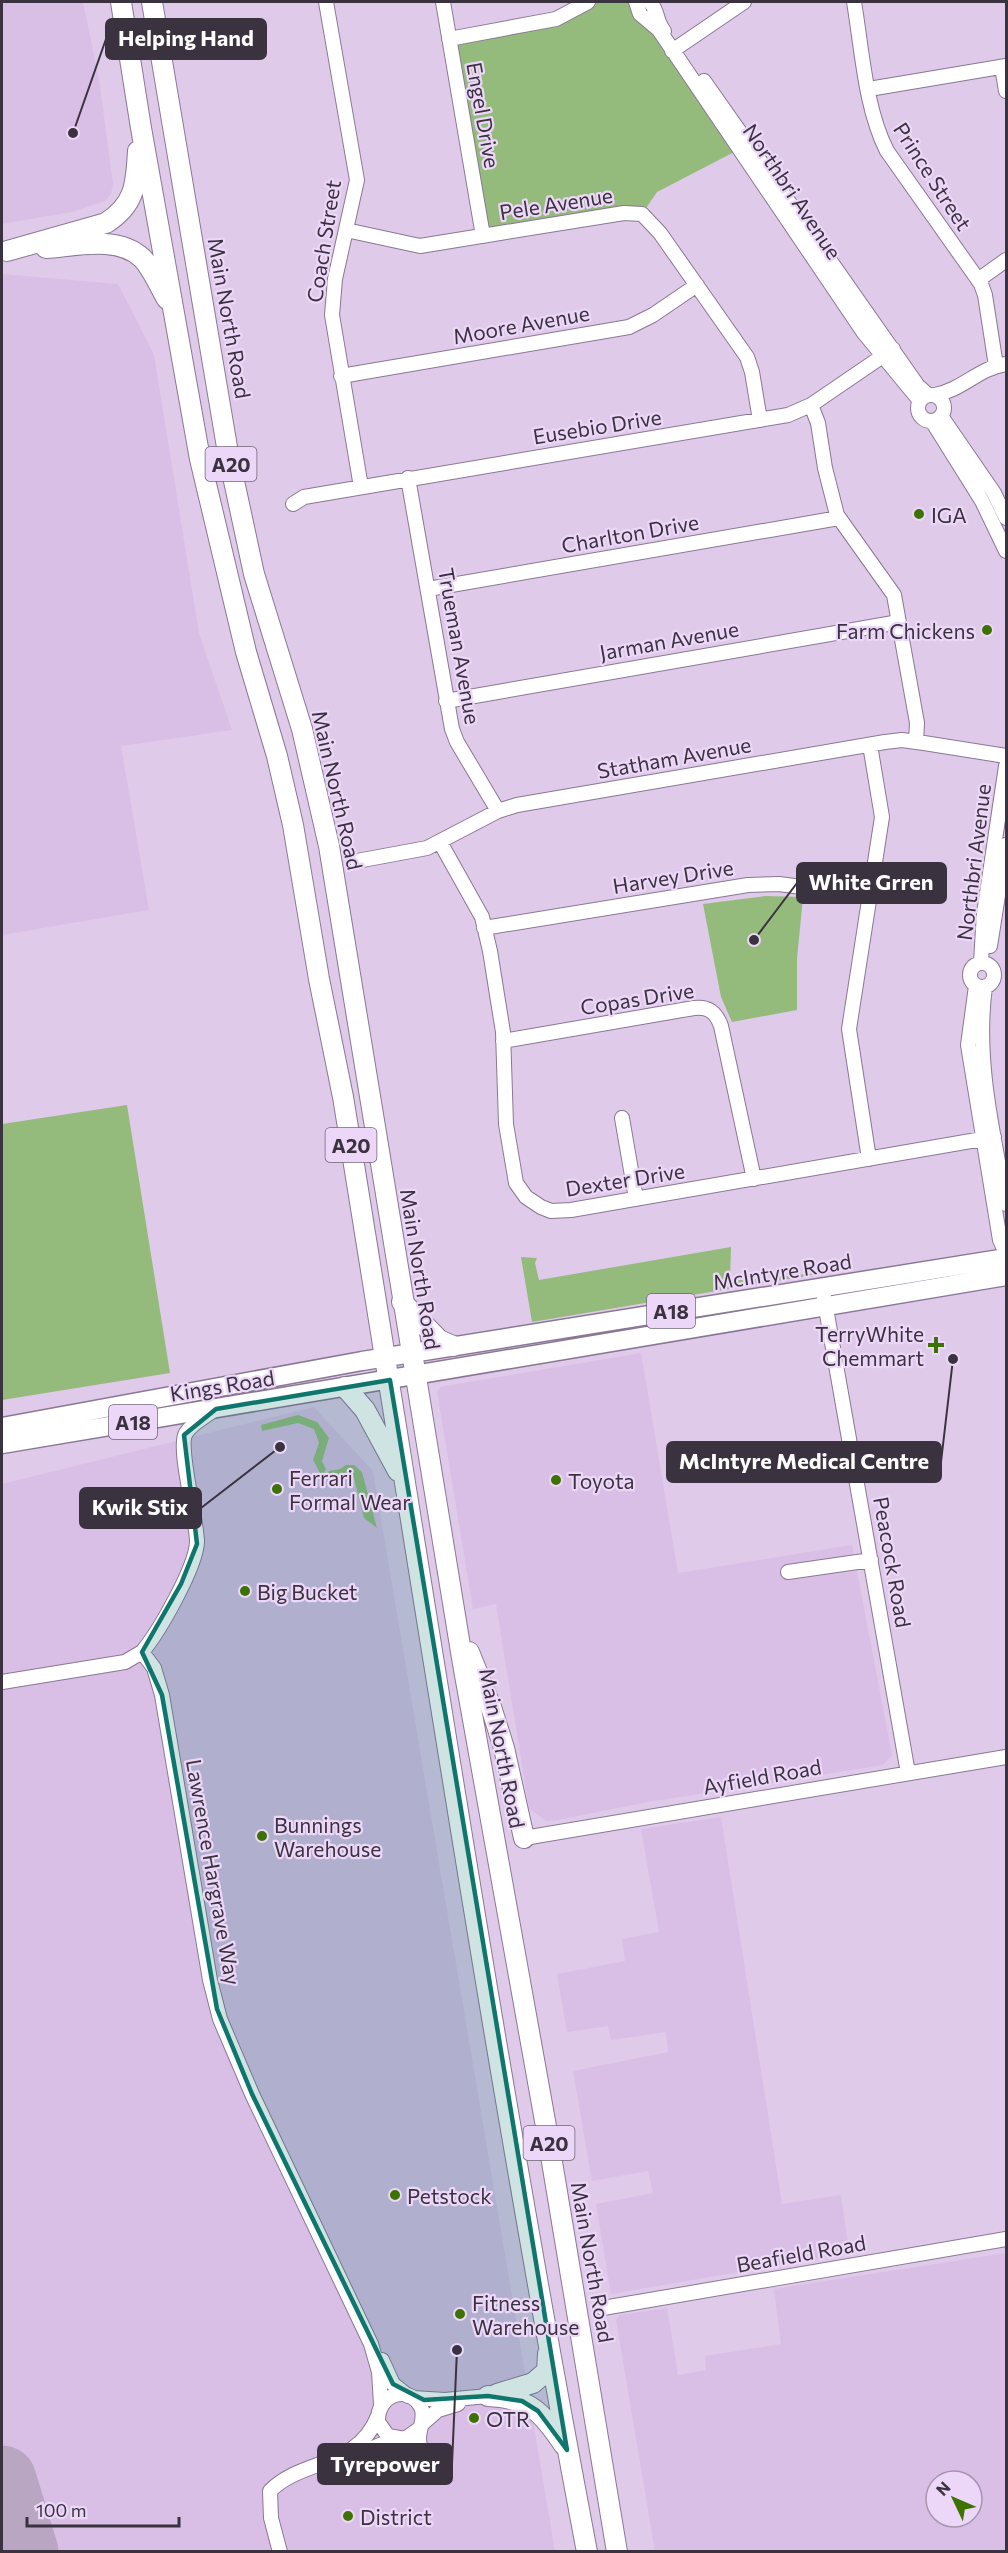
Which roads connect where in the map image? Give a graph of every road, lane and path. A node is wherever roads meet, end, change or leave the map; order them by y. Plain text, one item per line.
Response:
1 (121, 2) edge
2 (152, 2) edge
3 (326, 2) edge
4 (443, 2) edge
5 (588, 2) edge
6 (636, 2) edge
7 (650, 2) edge
8 (744, 2) edge
9 (854, 2) edge
10 (449, 39) junction
11 (675, 49) junction
12 (1004, 67) edge
13 (869, 89) junction
14 (1006, 91) edge
15 (141, 128) junction
16 (346, 230) junction
17 (483, 236) junction
18 (4, 251) edge
19 (1006, 260) edge
20 (978, 280) junction
21 (697, 285) junction
22 (173, 309) junction
23 (887, 353) junction
24 (1001, 365) edge
25 (341, 376) junction
26 (811, 405) junction
27 (933, 406) junction
28 (760, 420) junction
29 (408, 478) junction
30 (361, 487) junction
31 (293, 504) dead end
32 (839, 518) junction
33 (1006, 518) edge
34 (1006, 551) edge
35 (428, 590) junction
36 (899, 622) junction
37 (446, 701) junction
38 (916, 742) junction
39 (870, 745) junction
40 (1006, 756) edge
41 (1006, 766) edge
42 (498, 811) junction
43 (440, 842) junction
44 (1006, 845) edge
45 (357, 861) dead end
46 (870, 896) junction
47 (484, 928) junction
48 (985, 963) junction
49 (990, 982) edge
50 (504, 1041) junction
51 (622, 1118) dead end
52 (988, 1138) junction
53 (869, 1159) junction
54 (754, 1179) junction
55 (636, 1199) junction
56 (1006, 1204) edge
57 (1006, 1253) edge
58 (1006, 1258) edge
59 (1006, 1276) edge
60 (822, 1287) junction
61 (402, 1302) junction
62 (826, 1306) junction
63 (580, 1326) junction
64 (623, 1341) junction
65 (453, 1346) junction
66 (411, 1354) junction
67 (386, 1358) junction
68 (414, 1376) junction
69 (390, 1380) junction
70 (345, 1387) junction
71 (216, 1408) junction
72 (2, 1427) edge
73 (2, 1444) edge
74 (405, 1484) junction
75 (871, 1560) junction
76 (788, 1572) dead end
77 (455, 1619) junction
78 (142, 1652) junction
79 (2, 1682) edge
80 (1006, 1756) edge
81 (908, 1773) junction
82 (524, 1838) joint
83 (1006, 2239) edge
84 (603, 2308) dead end
85 (371, 2344) junction
86 (549, 2351) junction
87 (486, 2396) junction
88 (411, 2397) junction
89 (379, 2410) junction
90 (421, 2426) junction
91 (397, 2439) junction
92 (567, 2450) junction
93 (332, 2460) junction
94 (280, 2552) edge
95 (586, 2552) edge
96 (617, 2552) edge

1 - 15 highway, A20
2 - 61 highway, Main North Road / A20
3 - 16 street, Coach Street
4 - 10 street, Engel Drive
5 - 10 street
6 - 11 street, Northbri Avenue
7 - 11 street, Northbri Avenue
8 - 11 street
9 - 13 street, Prince Street
10 - 17 street, Engel Drive
11 - 23 street, Northbri Avenue
12 - 13 street
12 - 14 street
13 - 20 street, Prince Street
15 - 18 highway
15 - 22 highway, A20
16 - 17 street, Pele Avenue
16 - 25 street, Coach Street
17 - 21 street, Pele Avenue
18 - 22 highway
19 - 20 street
20 - 24 street, Prince Street
21 - 25 street, Moore Avenue
21 - 28 street, Pele Avenue
22 - 67 highway, A20
23 - 26 street, Eusebio Drive
23 - 27 street, Northbri Avenue
24 - 27 street
25 - 30 street, Coach Street
26 - 28 street, Eusebio Drive
26 - 32 street
27 - 33 street, Northbri Avenue
27 - 34 street, Northbri Avenue
28 - 29 street, Eusebio Drive
29 - 30 street, Eusebio Drive
29 - 35 street, Trueman Avenue
30 - 31 street, Eusebio Drive
32 - 35 street, Charlton Drive
32 - 36 street
35 - 37 street, Trueman Avenue
36 - 37 street, Jarman Avenue
36 - 38 street
37 - 42 street, Trueman Avenue
38 - 39 street, Statham Avenue
38 - 40 street, Statham Avenue
39 - 42 street, Statham Avenue
39 - 46 street
41 - 48 street, Northbri Avenue
42 - 43 street, Statham Avenue
43 - 45 street, Statham Avenue
43 - 47 street, Dexter Drive
44 - 48 street, Northbri Avenue
46 - 47 street, Harvey Drive
46 - 53 street
47 - 50 street, Dexter Drive
48 - 49 street
48 - 49 street
49 - 52 street
50 - 54 street, Copas Drive
50 - 55 street, Dexter Drive
51 - 55 street
52 - 53 street, Dexter Drive
52 - 56 street
52 - 57 street
53 - 54 street, Dexter Drive
54 - 55 street, Dexter Drive
58 - 60 main road, McIntyre Road / A18
59 - 62 main road, McIntyre Road / A18
60 - 62 street, Peacock Road
60 - 63 main road, McIntyre Road / A18
61 - 65 highway
61 - 66 highway, Main North Road / A20
62 - 64 main road, McIntyre Road / A18
62 - 75 street, Peacock Road
63 - 64 main road
63 - 65 main road, McIntyre Road / A18
64 - 68 main road, McIntyre Road / A18
65 - 66 main road, McIntyre Road / A18
66 - 67 main road, McIntyre Road / A18
66 - 68 highway, Main North Road / A20
67 - 69 highway, A20
67 - 72 main road, Kings Road / A18
68 - 69 main road, Kings Road / A18
68 - 77 highway, Main North Road / A20
69 - 70 main road, Kings Road / A18
69 - 74 highway, A20
70 - 71 main road, Kings Road / A18
70 - 74 highway
71 - 73 main road, Kings Road / A18
71 - 78 street
74 - 86 highway, A20
75 - 76 street
75 - 81 street, Peacock Road
77 - 82 highway
77 - 96 highway, Main North Road / A20
78 - 79 street
78 - 85 street, Lawrence Hargrave Way
80 - 81 street, Ayfield Road
81 - 82 street, Ayfield Road
83 - 84 street, Beafield Road
85 - 88 street, Lawrence Hargrave Way
85 - 89 street, Lawrence Hargrave Way
86 - 87 highway
86 - 92 highway, A20
87 - 88 street
87 - 90 street
87 - 92 highway
88 - 89 street
88 - 90 street
89 - 91 street
89 - 93 street
90 - 91 street
90 - 91 street
91 - 93 street
92 - 95 highway, A20
93 - 94 street

